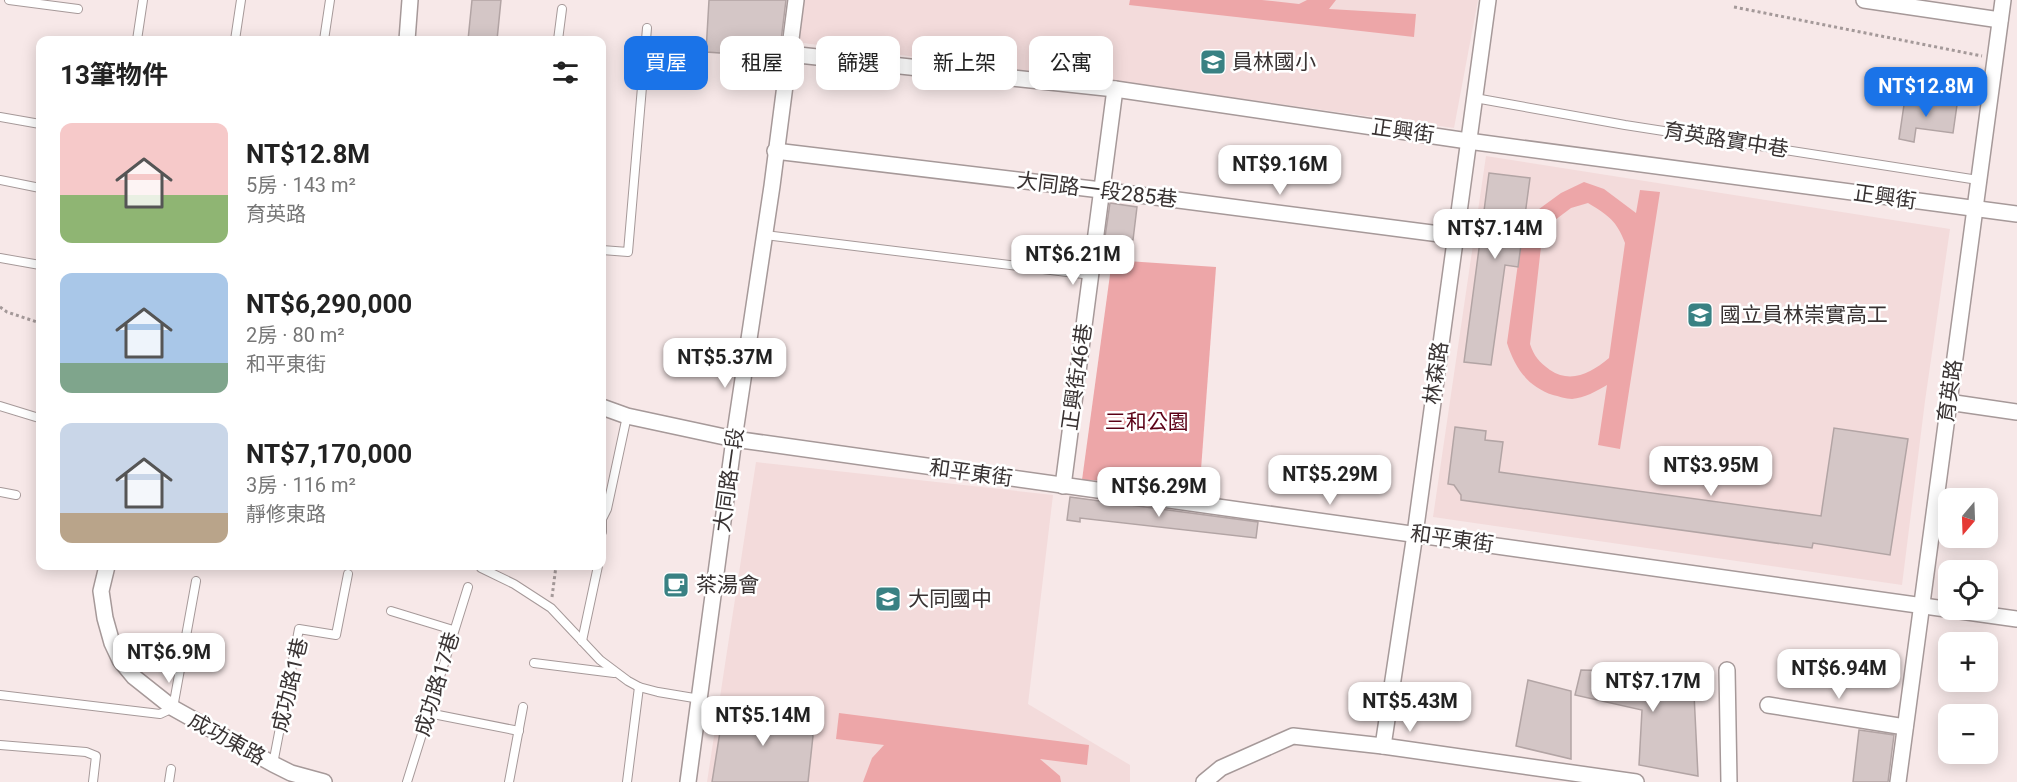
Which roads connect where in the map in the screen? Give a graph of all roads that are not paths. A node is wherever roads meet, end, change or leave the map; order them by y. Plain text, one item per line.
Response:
1 (9, 0) edge
2 (143, 0) edge
3 (241, 0) edge
4 (330, 0) edge
5 (410, 0) edge
6 (796, 0) edge
7 (1488, 0) edge
8 (1864, 0) edge
9 (2003, 0) edge
10 (78, 9) dead end
11 (562, 9) dead end
12 (2000, 20) junction
13 (647, 28) dead end
14 (138, 36) edge
15 (236, 36) edge
16 (325, 36) edge
17 (407, 36) edge
18 (559, 36) edge
19 (791, 36) edge
20 (804, 56) edge
21 (1115, 89) junction
22 (784, 90) edge
23 (1474, 98) junction
24 (0, 117) edge
25 (36, 123) edge
26 (1468, 141) junction
27 (776, 151) junction
28 (0, 180) edge
29 (1978, 180) junction
30 (36, 187) edge
31 (1101, 189) junction
32 (1975, 209) junction
33 (2017, 214) edge
34 (765, 235) junction
35 (1455, 236) junction
36 (606, 250) edge
37 (0, 258) edge
38 (36, 265) edge
39 (1091, 275) junction
40 (1948, 402) junction
41 (0, 406) edge
42 (606, 408) edge
43 (2017, 412) edge
44 (627, 416) junction
45 (36, 417) edge
46 (734, 439) junction
47 (1063, 486) junction
48 (0, 492) edge
49 (16, 495) dead end
50 (606, 511) edge
51 (1415, 534) junction
52 (106, 570) edge
53 (485, 570) edge
54 (597, 570) edge
55 (348, 574) dead end
56 (196, 581) dead end
57 (468, 587) dead end
58 (1920, 606) junction
59 (391, 611) dead end
60 (2017, 619) edge
61 (453, 630) junction
62 (582, 641) junction
63 (534, 663) dead end
64 (1726, 670) dead end
65 (616, 673) junction
66 (639, 687) junction
67 (0, 695) edge
68 (700, 699) junction
69 (1768, 705) dead end
70 (523, 706) dead end
71 (173, 708) junction
72 (428, 713) junction
73 (1905, 727) junction
74 (519, 731) junction
75 (0, 745) edge
76 (1383, 746) junction
77 (273, 764) junction
78 (171, 769) dead end
79 (290, 777) edge
80 (93, 782) edge
81 (169, 782) edge
82 (324, 782) edge
83 (407, 782) edge
84 (509, 782) edge
85 (627, 782) edge
86 (688, 782) edge
87 (1204, 782) edge
88 (1636, 782) edge
89 (1729, 782) edge
90 (1898, 782) edge

1 - 10 lane
2 - 14 lane
3 - 15 lane
4 - 16 lane
5 - 17 street
6 - 19 street, 大同路一段
7 - 23 street, 林森路
8 - 12 street
9 - 12 street, 育英路
11 - 18 lane
12 - 29 street, 育英路
13 - 36 lane
20 - 21 street, 正興街
21 - 26 street, 正興街
21 - 31 street, 正興街46巷
22 - 27 street, 大同路一段
23 - 26 street, 林森路
23 - 29 lane, 育英路實中巷
24 - 25 lane
26 - 32 street, 正興街
26 - 35 street, 林森路
27 - 31 street, 大同路一段285巷
27 - 34 street, 大同路一段
28 - 30 lane
29 - 32 street, 育英路
31 - 35 street, 大同路一段285巷
31 - 39 street, 正興街46巷
32 - 33 street, 正興街
32 - 40 street, 育英路
34 - 39 lane
34 - 46 street, 大同路一段
35 - 51 street, 林森路
37 - 38 lane
39 - 47 street, 正興街46巷
40 - 43 street
40 - 58 street, 育英路
41 - 45 lane
42 - 44 street, 和平東街
44 - 46 street, 和平東街
44 - 50 lane
46 - 47 street, 和平東街
46 - 68 street, 大同路一段
47 - 51 street, 和平東街
48 - 49 lane
51 - 58 street, 和平東街
51 - 76 street, 林森路
52 - 71 street, 成功東路
53 - 62 lane
54 - 62 lane
55 - 77 lane, 成功路1巷
56 - 71 lane
57 - 61 lane, 成功路17巷
58 - 60 street, 和平東街
58 - 73 street, 育英路
59 - 61 lane
61 - 72 lane, 成功路17巷
62 - 65 lane
63 - 65 lane
64 - 89 street
65 - 66 lane
66 - 68 lane
66 - 85 lane
67 - 71 lane
68 - 86 street, 大同路一段
69 - 73 street
70 - 74 lane
71 - 77 street, 成功東路
72 - 74 lane
72 - 83 lane, 成功路17巷
73 - 90 street, 育英路
74 - 84 lane
75 - 80 lane
76 - 87 street
76 - 88 street
77 - 79 street, 成功東路
78 - 81 lane
79 - 82 street, 成功東路

